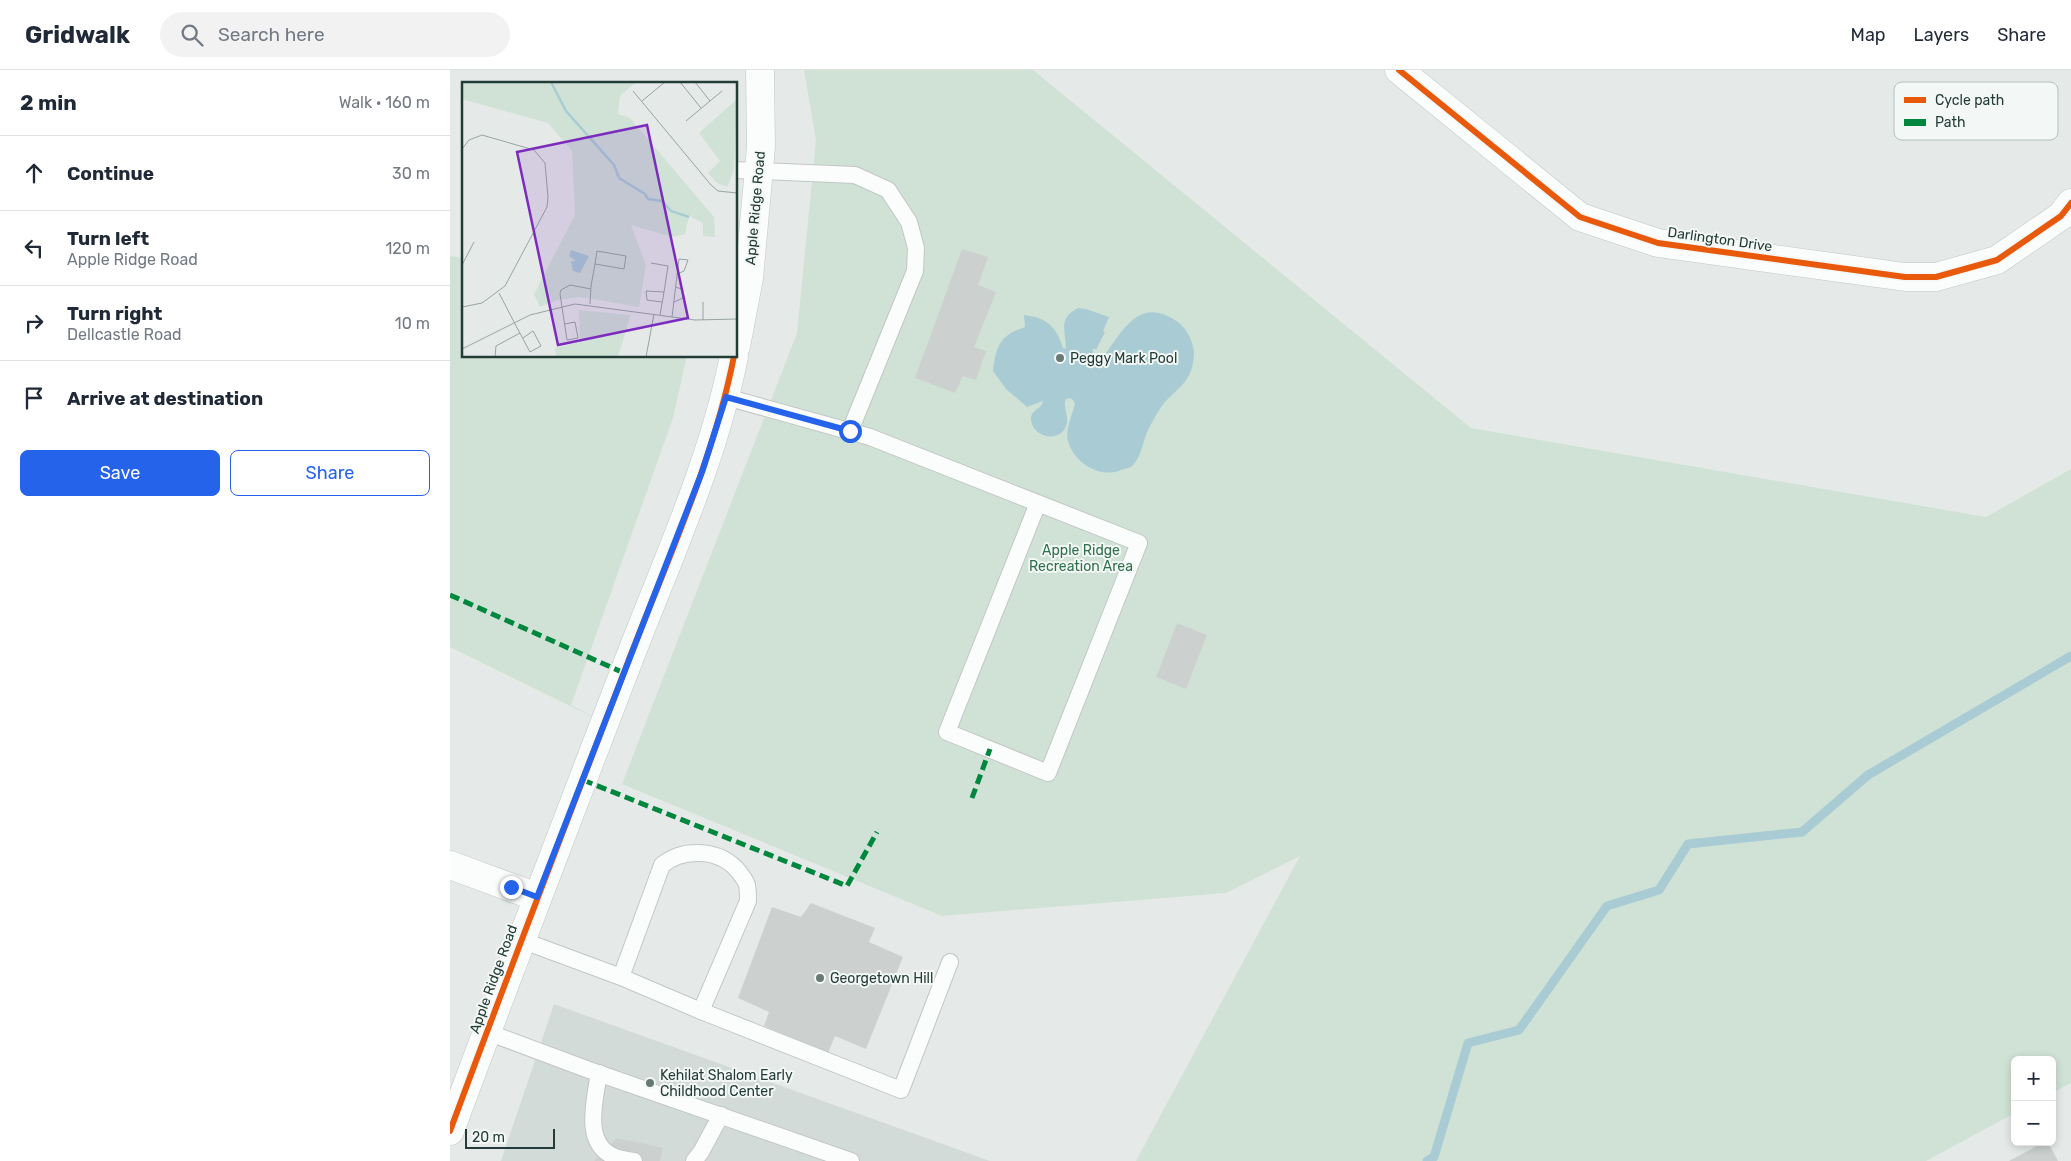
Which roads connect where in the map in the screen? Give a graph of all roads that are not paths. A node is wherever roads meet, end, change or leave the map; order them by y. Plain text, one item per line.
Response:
1 (760, 70) edge
2 (1399, 70) edge
3 (748, 171) edge
4 (2071, 203) edge
5 (738, 336) edge
6 (734, 358) edge
7 (726, 397) junction
8 (850, 431) junction
9 (1038, 503) junction
10 (450, 865) edge
11 (537, 897) junction
12 (521, 940) junction
13 (950, 962) dead end
14 (621, 977) junction
15 (701, 1011) junction
16 (487, 1032) junction
17 (599, 1074) junction
18 (722, 1115) junction
19 (450, 1131) edge
20 (821, 1156) edge
21 (634, 1161) edge
22 (694, 1161) edge
23 (852, 1161) edge

1 - 3 street, Apple Ridge Road
2 - 4 street, Darlington Drive
3 - 5 street, Apple Ridge Road
3 - 8 lane
6 - 7 street, Apple Ridge Road
7 - 8 lane
7 - 11 street, Apple Ridge Road
8 - 9 lane
9 - 9 lane
10 - 11 street
11 - 12 street, Apple Ridge Road
12 - 14 lane
12 - 16 street, Apple Ridge Road
13 - 15 lane
14 - 15 lane
14 - 15 lane
16 - 17 lane
16 - 19 street, Apple Ridge Road
17 - 18 lane
17 - 21 lane
18 - 20 lane
18 - 22 lane
20 - 23 lane

